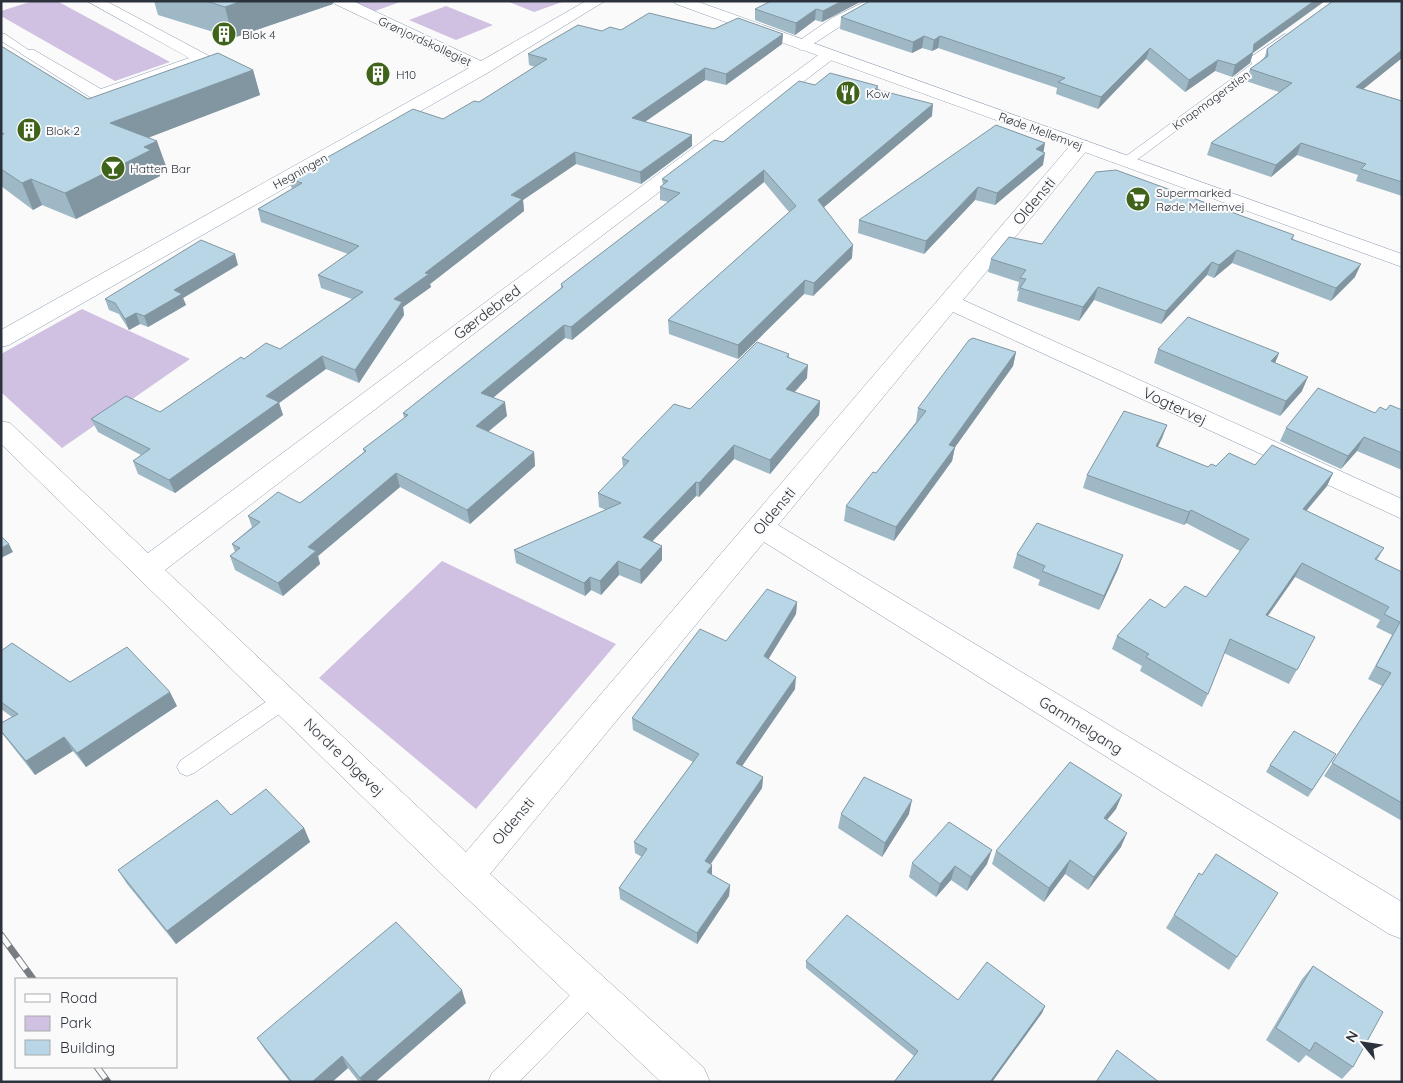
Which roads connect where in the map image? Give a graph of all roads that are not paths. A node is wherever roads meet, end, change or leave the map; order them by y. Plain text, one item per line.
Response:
1 (94, 1) edge
2 (340, 1) edge
3 (598, 1) edge
4 (681, 1) edge
5 (878, 1) edge
6 (1292, 33) edge
7 (1, 36) edge
8 (801, 45) junction
9 (28, 53) joint
10 (827, 56) junction
11 (483, 68) junction
12 (1081, 145) junction
13 (1126, 162) junction
14 (1402, 261) edge
15 (949, 302) junction
16 (1, 340) edge
17 (1, 429) edge
18 (1402, 510) edge
19 (760, 527) junction
20 (147, 569) junction
21 (284, 700) junction
22 (187, 767) dead end
23 (467, 876) junction
24 (1402, 922) edge
25 (591, 991) junction
26 (501, 1082) edge
27 (690, 1082) edge

1 - 9 street
2 - 11 street, Grønjordskollegiet
3 - 11 street, Hegningen
4 - 8 street, Røde Mellemvej
5 - 8 street
6 - 13 lane, Knapmagerstien
7 - 9 lane
8 - 10 street, Røde Mellemvej
10 - 12 street, Røde Mellemvej
10 - 20 street, Gærdebred
11 - 16 street, Hegningen
12 - 13 street, Røde Mellemvej
12 - 15 street, Oldensti
13 - 14 street, Røde Mellemvej
15 - 18 street, Vogtervej
15 - 19 street, Oldensti
17 - 20 street, Nordre Digevej
19 - 23 street, Oldensti
19 - 24 street, Gammelgang
20 - 21 street, Nordre Digevej
21 - 22 lane
21 - 23 street, Nordre Digevej
23 - 25 street, Nordre Digevej
25 - 26 lane
25 - 27 street, Nordre Digevej

